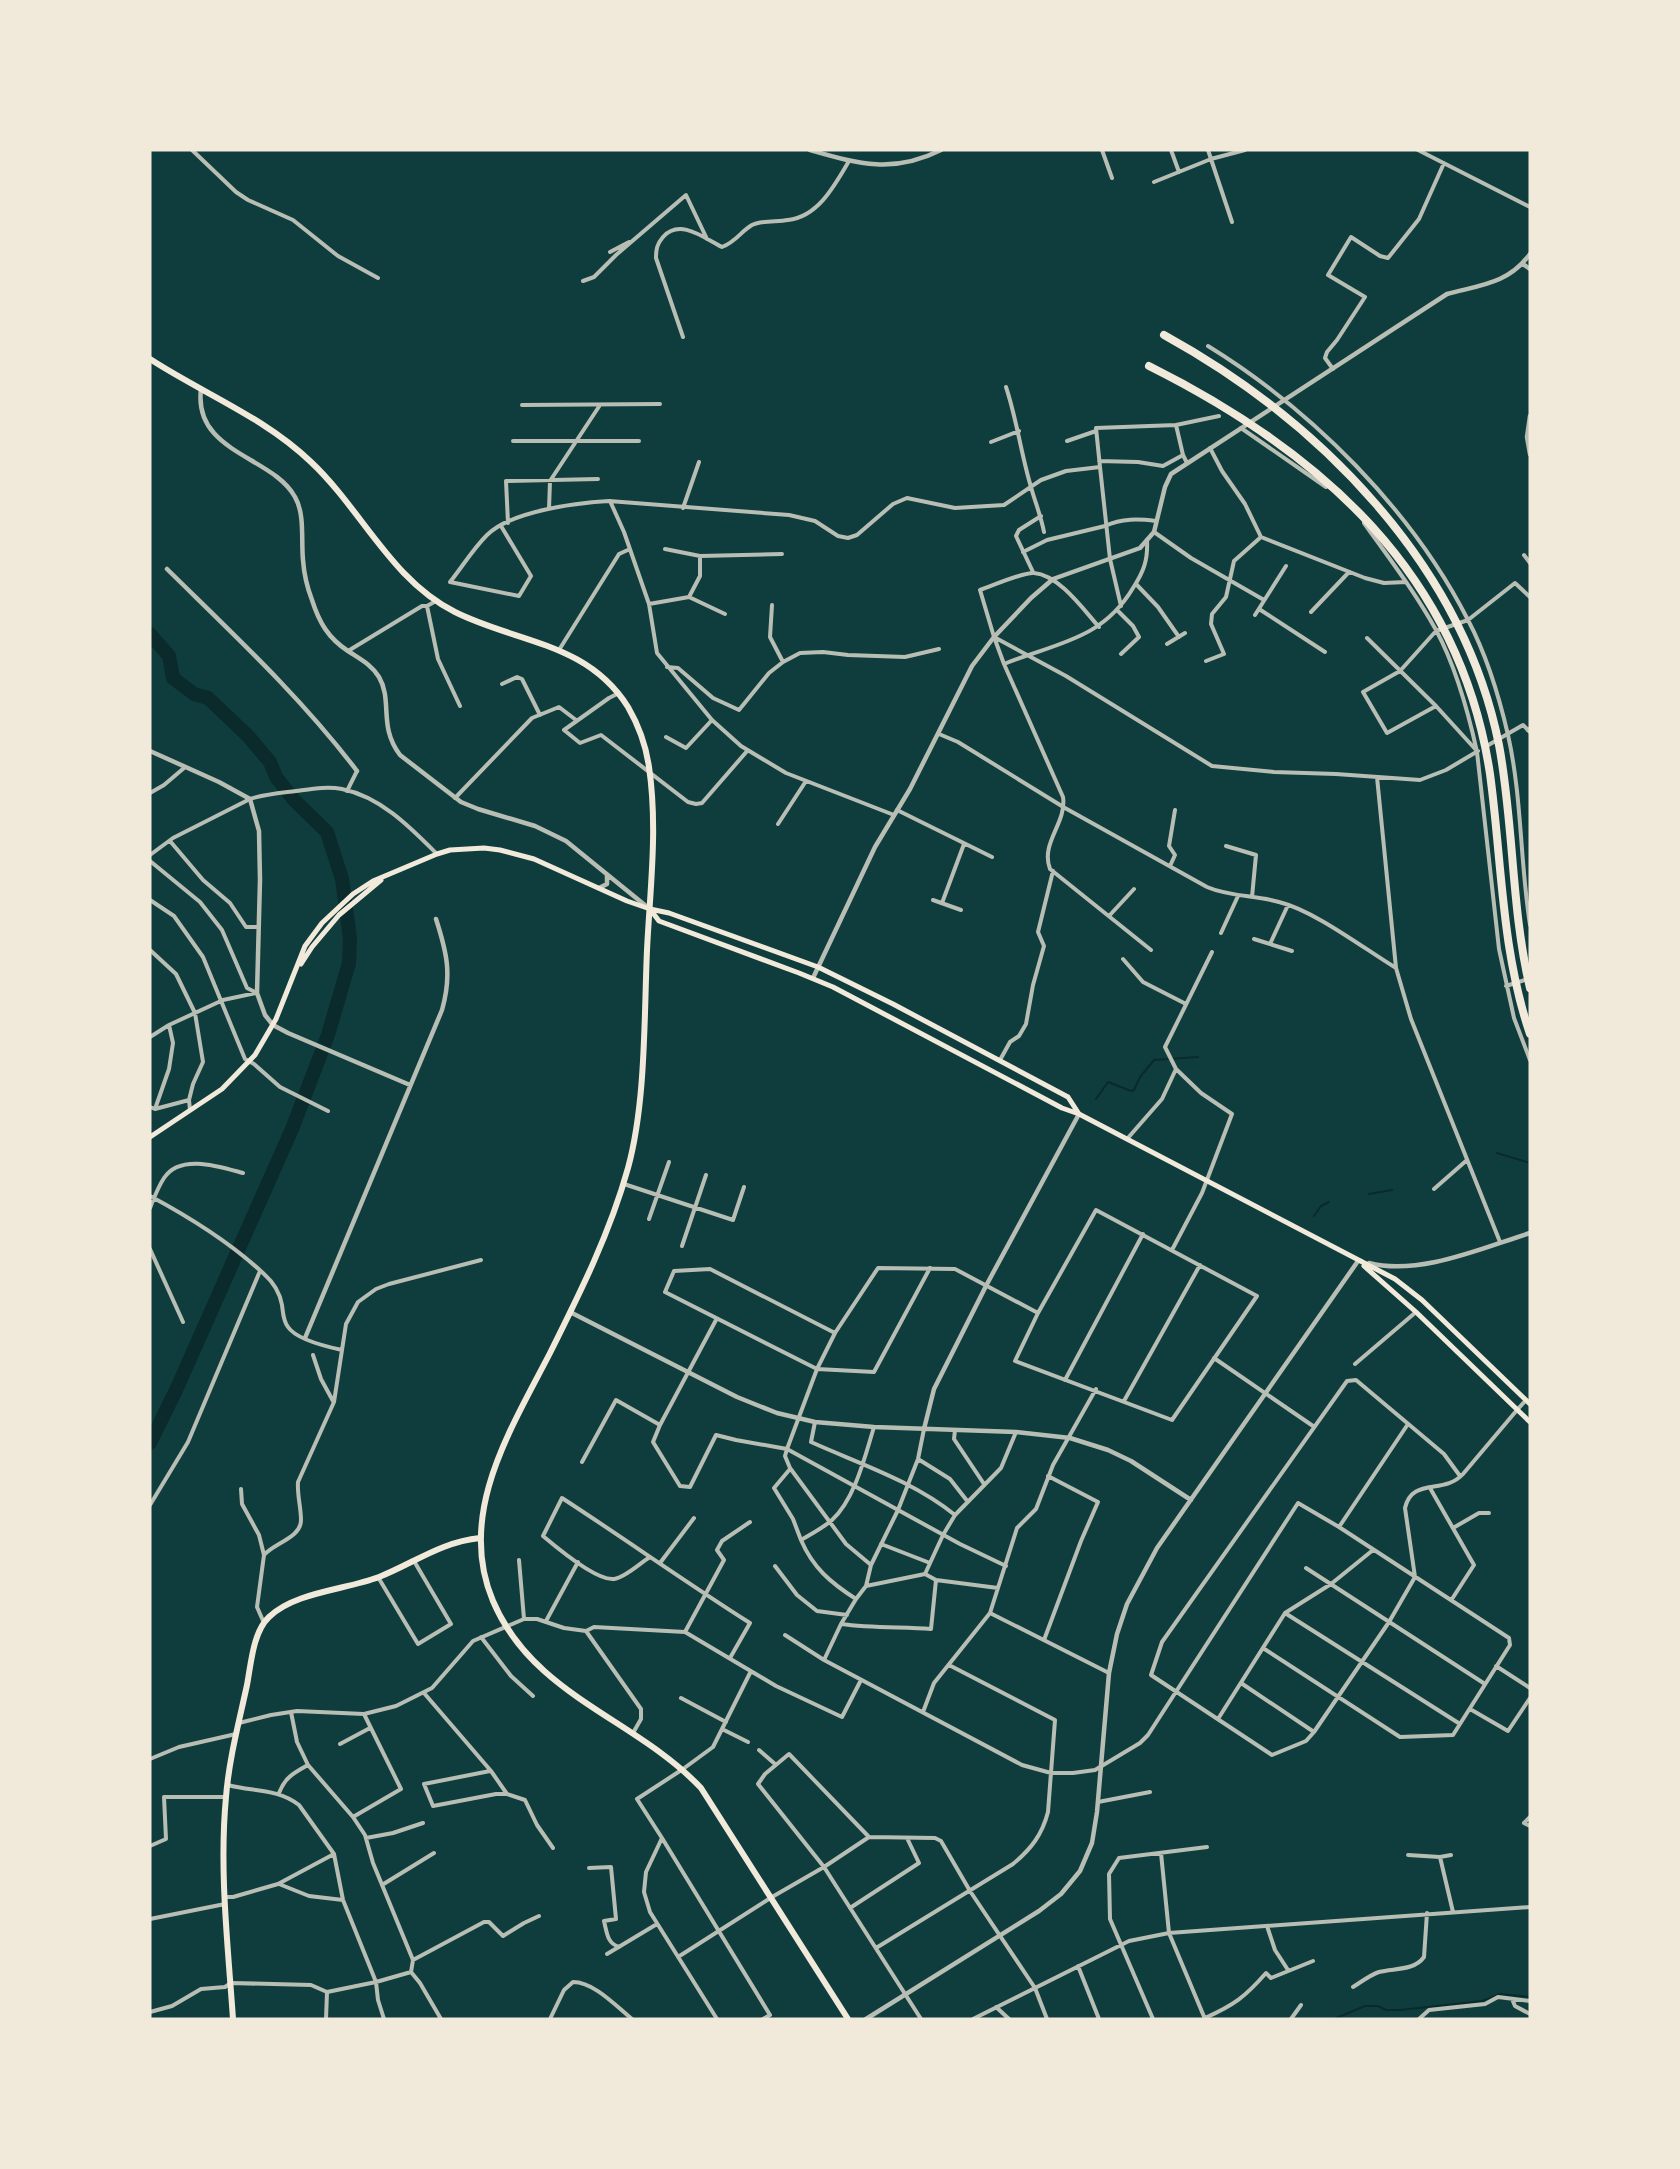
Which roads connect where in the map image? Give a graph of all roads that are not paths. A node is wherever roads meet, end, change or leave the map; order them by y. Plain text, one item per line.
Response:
1 (192, 150) edge
2 (810, 150) edge
3 (941, 150) edge
4 (1102, 150) edge
5 (1171, 150) edge
6 (1208, 150) edge
7 (1245, 150) edge
8 (1418, 150) edge
9 (1211, 159) junction
10 (849, 161) junction
11 (1444, 163) junction
12 (1179, 172) junction
13 (1112, 178) dead end
14 (1154, 182) dead end
15 (1530, 207) edge
16 (1232, 222) dead end
17 (638, 237) junction
18 (707, 240) junction
19 (610, 252) dead end
20 (1530, 254) edge
21 (1523, 264) junction
22 (1530, 269) edge
23 (378, 278) dead end
24 (583, 281) dead end
25 (1164, 335) dead end
26 (683, 338) dead end
27 (1208, 346) dead end
28 (150, 359) edge
29 (1149, 366) dead end
30 (1333, 369) junction
31 (1006, 387) dead end
32 (201, 389) junction
33 (1284, 400) junction
34 (601, 404) junction
35 (660, 404) dead end
36 (522, 405) dead end
37 (1220, 416) dead end
38 (1530, 416) edge
39 (1243, 424) junction
40 (1176, 425) junction
41 (1019, 431) junction
42 (1096, 431) junction
43 (577, 440) junction
44 (513, 441) dead end
45 (639, 441) dead end
46 (1067, 441) dead end
47 (991, 442) dead end
48 (1210, 448) junction
49 (1530, 454) edge
50 (1183, 455) junction
51 (1099, 461) junction
52 (699, 462) dead end
53 (1187, 463) junction
54 (1100, 467) junction
55 (598, 479) dead end
56 (550, 481) junction
57 (1030, 486) junction
58 (609, 501) junction
59 (683, 508) junction
60 (549, 509) junction
61 (1041, 516) junction
62 (1156, 521) junction
63 (508, 523) junction
64 (501, 526) junction
65 (1106, 526) junction
66 (1044, 532) dead end
67 (1154, 532) junction
68 (1261, 537) junction
69 (1147, 540) junction
70 (630, 549) junction
71 (665, 549) dead end
72 (1023, 552) junction
73 (782, 554) dead end
74 (1524, 555) dead end
75 (700, 556) junction
76 (1110, 559) junction
77 (1530, 563) edge
78 (1286, 566) dead end
79 (167, 569) dead end
80 (1034, 572) junction
81 (1349, 572) junction
82 (1053, 579) junction
83 (1229, 579) junction
84 (1406, 582) junction
85 (1135, 584) junction
86 (689, 597) junction
87 (1530, 597) edge
88 (1264, 600) junction
89 (436, 601) junction
90 (649, 604) junction
91 (427, 606) junction
92 (772, 606) dead end
93 (1121, 606) junction
94 (1259, 609) junction
95 (1118, 610) junction
96 (1311, 612) dead end
97 (725, 614) dead end
98 (1255, 615) dead end
99 (1468, 620) junction
100 (1098, 627) junction
101 (1437, 631) junction
102 (1185, 633) dead end
103 (994, 637) junction
104 (1179, 637) junction
105 (1367, 638) dead end
106 (1167, 645) dead end
107 (939, 649) dead end
108 (559, 650) junction
109 (348, 651) junction
110 (1325, 652) dead end
111 (1121, 654) dead end
112 (1026, 655) junction
113 (783, 662) junction
114 (1206, 662) dead end
115 (1004, 664) junction
116 (667, 667) junction
117 (1400, 671) junction
118 (502, 684) dead end
119 (618, 694) junction
120 (460, 706) dead end
121 (1436, 706) junction
122 (540, 715) junction
123 (576, 720) junction
124 (712, 720) junction
125 (1530, 730) edge
126 (1508, 733) junction
127 (939, 734) junction
128 (666, 736) dead end
129 (748, 750) junction
130 (150, 751) edge
131 (1477, 752) junction
132 (184, 768) junction
133 (357, 771) joint
134 (650, 774) junction
135 (1377, 777) junction
136 (806, 781) junction
137 (347, 791) junction
138 (150, 793) edge
139 (455, 798) junction
140 (250, 799) junction
141 (1065, 808) junction
142 (1176, 810) dead end
143 (895, 812) junction
144 (778, 824) dead end
145 (170, 841) junction
146 (964, 844) junction
147 (1226, 846) dead end
148 (437, 854) junction
149 (150, 855) edge
150 (992, 857) dead end
151 (150, 861) edge
152 (1170, 866) junction
153 (1053, 871) junction
154 (606, 872) junction
155 (387, 875) junction
156 (594, 887) junction
157 (1134, 889) dead end
158 (1238, 895) junction
159 (1252, 897) junction
160 (150, 900) edge
161 (933, 900) dead end
162 (942, 903) junction
163 (1288, 905) junction
164 (650, 909) junction
165 (961, 910) dead end
166 (1109, 916) junction
167 (436, 919) dead end
168 (1530, 925) edge
169 (258, 927) junction
170 (1221, 933) dead end
171 (1254, 939) dead end
172 (1270, 944) junction
173 (150, 950) edge
174 (1151, 951) dead end
175 (1292, 951) dead end
176 (1212, 952) dead end
177 (1124, 959) dead end
178 (818, 967) junction
179 (1396, 968) junction
180 (296, 970) junction
181 (813, 978) junction
182 (1530, 979) edge
183 (1506, 986) junction
184 (1530, 988) edge
185 (257, 993) junction
186 (223, 1000) junction
187 (1186, 1004) junction
188 (195, 1012) junction
189 (273, 1024) junction
190 (169, 1025) junction
191 (1530, 1034) edge
192 (150, 1037) edge
193 (1000, 1060) junction
194 (1530, 1060) edge
195 (249, 1062) junction
196 (1176, 1069) junction
197 (410, 1085) junction
198 (189, 1100) junction
199 (150, 1107) edge
200 (155, 1109) junction
201 (190, 1110) junction
202 (327, 1110) dead end
203 (1079, 1114) junction
204 (150, 1137) edge
205 (1127, 1140) junction
206 (1467, 1160) junction
207 (669, 1162) dead end
208 (243, 1173) dead end
209 (706, 1175) dead end
210 (1207, 1182) junction
211 (623, 1184) junction
212 (744, 1187) dead end
213 (1434, 1189) dead end
214 (658, 1195) junction
215 (152, 1198) edge
216 (150, 1208) edge
217 (695, 1208) junction
218 (649, 1219) dead end
219 (1530, 1233) edge
220 (1143, 1234) junction
221 (1500, 1242) junction
222 (682, 1246) dead end
223 (150, 1249) edge
224 (1172, 1250) junction
225 (481, 1260) dead end
226 (1358, 1261) junction
227 (1200, 1265) junction
228 (930, 1268) junction
229 (260, 1271) junction
230 (987, 1284) junction
231 (1416, 1311) junction
232 (570, 1312) junction
233 (1038, 1313) junction
234 (716, 1320) junction
235 (183, 1322) dead end
236 (835, 1333) junction
237 (305, 1338) junction
238 (342, 1350) junction
239 (313, 1355) dead end
240 (1214, 1358) junction
241 (1355, 1364) dead end
242 (817, 1369) junction
243 (688, 1372) junction
244 (1065, 1380) junction
245 (1096, 1389) junction
246 (1264, 1393) junction
247 (1124, 1401) junction
248 (333, 1402) junction
249 (1528, 1402) edge
250 (1517, 1410) junction
251 (797, 1419) junction
252 (815, 1422) junction
253 (1530, 1422) edge
254 (1408, 1424) junction
255 (660, 1425) junction
256 (1313, 1426) junction
257 (874, 1427) junction
258 (924, 1429) junction
259 (954, 1430) junction
260 (1016, 1432) junction
261 (1070, 1438) junction
262 (787, 1449) junction
263 (918, 1459) junction
264 (582, 1462) dead end
265 (863, 1465) junction
266 (790, 1469) junction
267 (1048, 1476) junction
268 (1460, 1476) junction
269 (908, 1484) junction
270 (984, 1484) junction
271 (854, 1486) junction
272 (1430, 1488) junction
273 (241, 1489) dead end
274 (1191, 1500) junction
275 (968, 1502) junction
276 (150, 1505) edge
277 (898, 1510) junction
278 (1489, 1513) dead end
279 (955, 1515) junction
280 (694, 1518) dead end
281 (750, 1522) dead end
282 (830, 1522) junction
283 (1339, 1527) junction
284 (1453, 1528) junction
285 (943, 1534) junction
286 (480, 1538) junction
287 (801, 1540) junction
288 (881, 1544) junction
289 (1373, 1550) junction
290 (264, 1555) junction
291 (650, 1557) junction
292 (414, 1560) junction
293 (519, 1560) dead end
294 (578, 1562) junction
295 (659, 1563) junction
296 (930, 1563) junction
297 (871, 1565) junction
298 (775, 1566) dead end
299 (1006, 1566) junction
300 (1306, 1568) dead end
301 (925, 1574) junction
302 (1415, 1576) junction
303 (378, 1577) junction
304 (936, 1580) junction
305 (1330, 1584) junction
306 (866, 1586) junction
307 (998, 1588) junction
308 (705, 1594) junction
309 (856, 1599) junction
310 (1452, 1599) junction
311 (990, 1613) junction
312 (1285, 1613) junction
313 (847, 1615) junction
314 (524, 1619) junction
315 (546, 1621) junction
316 (1389, 1622) junction
317 (264, 1623) junction
318 (841, 1624) junction
319 (586, 1631) junction
320 (685, 1632) junction
321 (785, 1635) dead end
322 (481, 1637) junction
323 (1044, 1640) junction
324 (1263, 1648) junction
325 (730, 1658) junction
326 (824, 1660) junction
327 (1362, 1662) junction
328 (949, 1665) junction
329 (1496, 1666) junction
330 (752, 1671) junction
331 (1109, 1673) junction
332 (861, 1680) junction
333 (1241, 1683) junction
334 (1485, 1684) junction
335 (1530, 1688) edge
336 (1176, 1692) junction
337 (424, 1693) junction
338 (533, 1696) dead end
339 (1339, 1697) junction
340 (681, 1698) dead end
341 (1530, 1698) edge
342 (1470, 1709) junction
343 (291, 1712) junction
344 (923, 1712) junction
345 (364, 1714) junction
346 (1218, 1719) junction
347 (726, 1722) junction
348 (239, 1723) junction
349 (1460, 1724) junction
350 (370, 1728) junction
351 (722, 1729) junction
352 (1314, 1732) junction
353 (633, 1733) junction
354 (236, 1734) junction
355 (748, 1742) dead end
356 (340, 1744) dead end
357 (759, 1750) dead end
358 (150, 1759) edge
359 (775, 1764) junction
360 (308, 1765) junction
361 (1101, 1766) junction
362 (683, 1769) junction
363 (491, 1771) junction
364 (1051, 1773) junction
365 (227, 1785) junction
366 (1150, 1792) dead end
367 (279, 1793) junction
368 (507, 1794) junction
369 (226, 1797) junction
370 (1098, 1802) junction
371 (1530, 1817) edge
372 (353, 1818) junction
373 (423, 1823) dead end
374 (1530, 1827) edge
375 (869, 1837) junction
376 (366, 1838) junction
377 (662, 1838) junction
378 (907, 1838) junction
379 (150, 1846) edge
380 (1207, 1847) dead end
381 (553, 1848) dead end
382 (434, 1853) dead end
383 (1161, 1853) junction
384 (334, 1854) junction
385 (1408, 1855) dead end
386 (1451, 1855) dead end
387 (1440, 1857) junction
388 (824, 1867) junction
389 (589, 1868) dead end
390 (278, 1884) junction
391 (381, 1885) junction
392 (970, 1891) junction
393 (772, 1897) junction
394 (343, 1900) junction
395 (226, 1901) junction
396 (1530, 1907) edge
397 (850, 1908) junction
398 (1453, 1912) junction
399 (1426, 1913) junction
400 (539, 1916) dead end
401 (150, 1919) edge
402 (657, 1924) junction
403 (1267, 1926) junction
404 (718, 1930) junction
405 (1169, 1933) junction
406 (1001, 1935) junction
407 (1122, 1944) junction
408 (619, 1947) junction
409 (876, 1948) junction
410 (607, 1954) dead end
411 (678, 1957) junction
412 (413, 1960) junction
413 (1313, 1961) dead end
414 (1078, 1966) junction
415 (1288, 1970) junction
416 (411, 1972) junction
417 (376, 1982) junction
418 (231, 1983) junction
419 (1353, 1987) dead end
420 (1035, 1988) junction
421 (327, 1992) junction
422 (906, 1995) junction
423 (1512, 1999) junction
424 (1530, 2001) edge
425 (1301, 2005) dead end
426 (996, 2007) junction
427 (150, 2012) edge
428 (1530, 2014) edge
429 (233, 2019) edge
430 (326, 2019) edge
431 (384, 2019) edge
432 (441, 2019) edge
433 (550, 2019) edge
434 (632, 2019) edge
435 (717, 2019) edge
436 (763, 2019) edge
437 (849, 2019) edge
438 (866, 2019) edge
439 (921, 2019) edge
440 (973, 2019) edge
441 (1009, 2019) edge
442 (1047, 2019) edge
443 (1099, 2019) edge
444 (1152, 2019) edge
445 (1205, 2019) edge
446 (1291, 2019) edge
447 (1419, 2019) edge

1 - 23 street
2 - 10 street
3 - 10 street
4 - 13 street
5 - 12 street
6 - 9 street
7 - 9 street
8 - 11 street
9 - 12 street
9 - 16 street
10 - 18 street
11 - 15 street
11 - 30 street
12 - 14 street
17 - 18 street
17 - 19 street
17 - 24 street
18 - 26 street
20 - 21 street
21 - 22 street
21 - 30 street
25 - 184 highway
27 - 33 street
28 - 32 main road
29 - 39 highway
30 - 33 street
31 - 41 street
32 - 89 main road
32 - 109 street
33 - 39 street
33 - 99 street
34 - 35 street
34 - 36 street
34 - 43 street
37 - 40 street
38 - 49 street
39 - 48 street
39 - 84 street
39 - 191 highway
40 - 42 street
40 - 50 street
41 - 47 street
41 - 57 street
42 - 46 street
42 - 51 street
43 - 44 street
43 - 45 street
43 - 56 street
48 - 53 street
48 - 68 street
50 - 51 street
50 - 53 street
51 - 54 street
52 - 59 street
53 - 62 street
54 - 57 street
54 - 65 street
55 - 56 street
56 - 60 street
56 - 63 street
57 - 59 street
57 - 61 street
58 - 59 street
58 - 60 street
58 - 70 street
60 - 63 street
61 - 66 street
61 - 72 street
62 - 65 street
62 - 67 street
63 - 64 street
64 - 64 street
65 - 72 street
65 - 76 street
67 - 69 street
67 - 83 street
68 - 81 street
68 - 83 street
69 - 76 street
69 - 85 street
70 - 90 street
70 - 108 street
71 - 75 street
72 - 80 street
73 - 75 street
74 - 77 street
75 - 86 street
76 - 82 street
76 - 93 street
78 - 88 street
79 - 133 street
80 - 82 street
80 - 103 street
81 - 84 street
81 - 96 street
82 - 100 street
82 - 103 street
83 - 88 street
83 - 114 street
84 - 101 street
85 - 93 street
85 - 104 street
86 - 90 street
86 - 97 street
87 - 99 street
88 - 94 street
89 - 91 street
89 - 108 main road
90 - 116 street
91 - 109 street
91 - 120 street
92 - 113 street
93 - 95 street
94 - 98 street
94 - 110 street
95 - 100 street
95 - 111 street
99 - 101 street
99 - 126 street
100 - 112 street
101 - 117 street
101 - 131 street
102 - 104 street
103 - 112 street
103 - 115 street
103 - 127 street
104 - 106 street
105 - 117 street
107 - 113 street
108 - 119 main road
109 - 139 street
112 - 115 street
112 - 135 street
113 - 116 street
115 - 141 street
116 - 124 street
117 - 121 street
117 - 121 street
118 - 122 street
119 - 123 street
119 - 134 main road
121 - 131 street
122 - 123 street
122 - 139 street
123 - 134 street
124 - 128 street
124 - 129 street
125 - 126 street
126 - 131 street
126 - 168 street
127 - 141 street
127 - 143 street
129 - 134 street
129 - 136 street
130 - 132 street
131 - 135 street
131 - 183 street
132 - 138 street
132 - 140 street
133 - 137 street
134 - 164 main road
135 - 179 street
136 - 143 street
136 - 144 street
137 - 140 street
137 - 148 street
139 - 154 street
140 - 145 street
140 - 169 street
141 - 152 street
141 - 153 street
142 - 152 street
143 - 146 street
143 - 178 street
145 - 149 street
145 - 169 street
146 - 150 street
146 - 162 street
147 - 159 street
148 - 155 main road
148 - 156 main road
151 - 185 street
152 - 158 street
153 - 166 street
153 - 193 street
154 - 156 street
154 - 164 street
155 - 180 main road
155 - 180 main road
156 - 164 main road
157 - 166 street
158 - 159 street
158 - 170 street
159 - 163 street
160 - 186 street
161 - 162 street
162 - 165 street
163 - 172 street
163 - 179 street
164 - 178 main road
164 - 181 main road
164 - 211 main road
166 - 174 street
167 - 197 street
169 - 185 street
171 - 172 street
172 - 175 street
173 - 188 street
176 - 187 street
177 - 187 street
178 - 181 street
178 - 193 main road
179 - 206 street
180 - 189 main road
181 - 203 main road
182 - 183 street
183 - 194 street
185 - 186 street
185 - 189 street
186 - 188 street
186 - 195 street
187 - 196 street
188 - 190 street
188 - 198 street
189 - 195 main road
189 - 197 street
190 - 192 street
190 - 200 street
193 - 203 main road
195 - 201 main road
195 - 202 street
196 - 205 street
196 - 210 street
197 - 237 street
198 - 200 street
198 - 201 street
199 - 200 street
201 - 204 main road
203 - 205 main road
203 - 230 street
205 - 210 main road
206 - 213 street
206 - 221 street
207 - 214 street
208 - 215 street
209 - 217 street
210 - 224 street
210 - 226 main road
211 - 214 street
211 - 232 main road
212 - 217 street
214 - 217 street
214 - 218 street
215 - 216 street
215 - 229 street
217 - 222 street
219 - 221 street
220 - 224 street
220 - 233 street
220 - 244 street
221 - 226 street
223 - 235 street
224 - 227 street
225 - 238 street
226 - 231 main road
226 - 246 street
226 - 249 main road
227 - 240 street
227 - 247 street
228 - 230 street
228 - 236 street
228 - 242 street
229 - 237 street
229 - 276 street
230 - 233 street
230 - 258 street
231 - 241 street
231 - 250 main road
232 - 243 street
232 - 286 main road
233 - 244 street
234 - 236 street
234 - 242 street
234 - 243 street
236 - 242 street
237 - 238 street
238 - 248 street
239 - 248 street
240 - 246 street
240 - 247 street
242 - 251 street
243 - 251 street
243 - 255 street
244 - 245 street
245 - 247 street
245 - 261 street
246 - 256 street
246 - 274 street
248 - 290 street
249 - 250 street
250 - 253 main road
250 - 268 street
251 - 252 street
251 - 262 street
252 - 257 street
252 - 265 street
254 - 256 street
254 - 268 street
254 - 283 street
255 - 262 street
255 - 264 street
256 - 336 street
257 - 258 street
257 - 265 street
258 - 259 street
258 - 263 street
259 - 260 street
259 - 270 street
260 - 261 street
260 - 270 street
261 - 267 street
261 - 274 street
262 - 266 street
262 - 271 street
263 - 269 street
263 - 275 street
265 - 269 street
265 - 271 street
266 - 282 street
266 - 287 street
267 - 299 street
267 - 323 street
268 - 272 street
269 - 277 street
269 - 279 street
270 - 275 street
271 - 277 street
271 - 282 street
272 - 284 street
272 - 302 street
273 - 290 street
274 - 331 street
275 - 279 street
277 - 285 street
277 - 288 street
278 - 284 street
279 - 285 street
280 - 295 street
281 - 308 street
282 - 287 street
282 - 297 street
283 - 289 street
283 - 336 street
284 - 310 street
285 - 296 street
285 - 299 street
286 - 292 main road
286 - 353 main road
287 - 309 street
288 - 296 street
288 - 297 street
289 - 302 street
289 - 305 street
290 - 317 street
291 - 294 street
291 - 294 street
291 - 295 street
292 - 303 main road
292 - 303 street
293 - 314 street
294 - 315 street
295 - 308 street
296 - 301 street
297 - 306 street
298 - 313 street
299 - 307 street
300 - 305 street
301 - 304 street
301 - 306 street
302 - 310 street
302 - 316 street
303 - 317 main road
304 - 307 street
304 - 318 street
305 - 312 street
305 - 316 street
306 - 309 street
307 - 311 street
308 - 320 street
308 - 325 street
309 - 313 street
310 - 329 street
311 - 323 street
311 - 328 street
312 - 324 street
312 - 327 street
313 - 318 street
314 - 315 street
314 - 322 street
315 - 319 street
316 - 327 street
316 - 334 street
317 - 348 main road
318 - 326 street
319 - 320 street
319 - 353 street
320 - 325 street
321 - 326 street
322 - 337 street
322 - 338 street
323 - 331 street
324 - 333 street
324 - 339 street
325 - 330 street
326 - 332 street
327 - 339 street
327 - 349 street
328 - 344 street
328 - 364 street
329 - 334 street
329 - 335 street
330 - 332 street
330 - 347 street
331 - 361 street
332 - 344 street
333 - 346 street
333 - 352 street
334 - 342 street
336 - 346 street
336 - 361 street
337 - 345 street
337 - 363 street
339 - 349 street
339 - 352 street
340 - 347 street
341 - 342 street
342 - 349 street
343 - 345 street
343 - 348 street
343 - 360 street
344 - 364 street
345 - 350 street
346 - 352 street
347 - 351 street
348 - 354 main road
350 - 356 street
350 - 372 street
351 - 355 street
351 - 362 street
353 - 362 main road
354 - 358 street
354 - 365 main road
357 - 359 street
359 - 375 street
359 - 388 street
360 - 367 street
360 - 372 street
361 - 364 street
361 - 370 street
362 - 377 street
362 - 393 main road
363 - 368 street
363 - 368 street
364 - 392 street
365 - 367 street
365 - 369 main road
366 - 370 street
367 - 384 street
368 - 381 street
369 - 379 street
369 - 395 main road
370 - 406 street
371 - 374 street
372 - 376 street
373 - 376 street
375 - 378 street
375 - 388 street
376 - 391 street
377 - 402 street
377 - 404 street
378 - 392 street
378 - 397 street
380 - 383 street
382 - 391 street
383 - 405 street
383 - 407 street
384 - 390 street
384 - 394 street
385 - 387 street
386 - 387 street
387 - 398 street
388 - 393 street
388 - 397 street
389 - 408 street
390 - 394 street
390 - 395 street
391 - 412 street
392 - 406 street
392 - 409 street
393 - 404 street
393 - 437 main road
394 - 417 street
395 - 401 street
395 - 418 main road
396 - 398 street
397 - 409 street
398 - 399 street
399 - 403 street
399 - 419 street
400 - 412 street
402 - 408 street
402 - 411 street
403 - 405 street
403 - 415 street
404 - 411 street
404 - 436 street
405 - 407 street
405 - 445 street
406 - 420 street
406 - 422 street
407 - 414 street
407 - 444 street
408 - 410 street
409 - 422 street
411 - 435 street
412 - 416 street
413 - 415 street
414 - 420 street
414 - 443 street
415 - 445 street
416 - 417 street
416 - 432 street
417 - 421 street
417 - 431 street
418 - 421 street
418 - 427 street
418 - 429 main road
420 - 426 street
420 - 442 street
421 - 430 street
422 - 438 street
422 - 439 street
423 - 424 street
423 - 428 street
423 - 447 street
425 - 446 street
426 - 440 street
426 - 441 street
433 - 434 street

